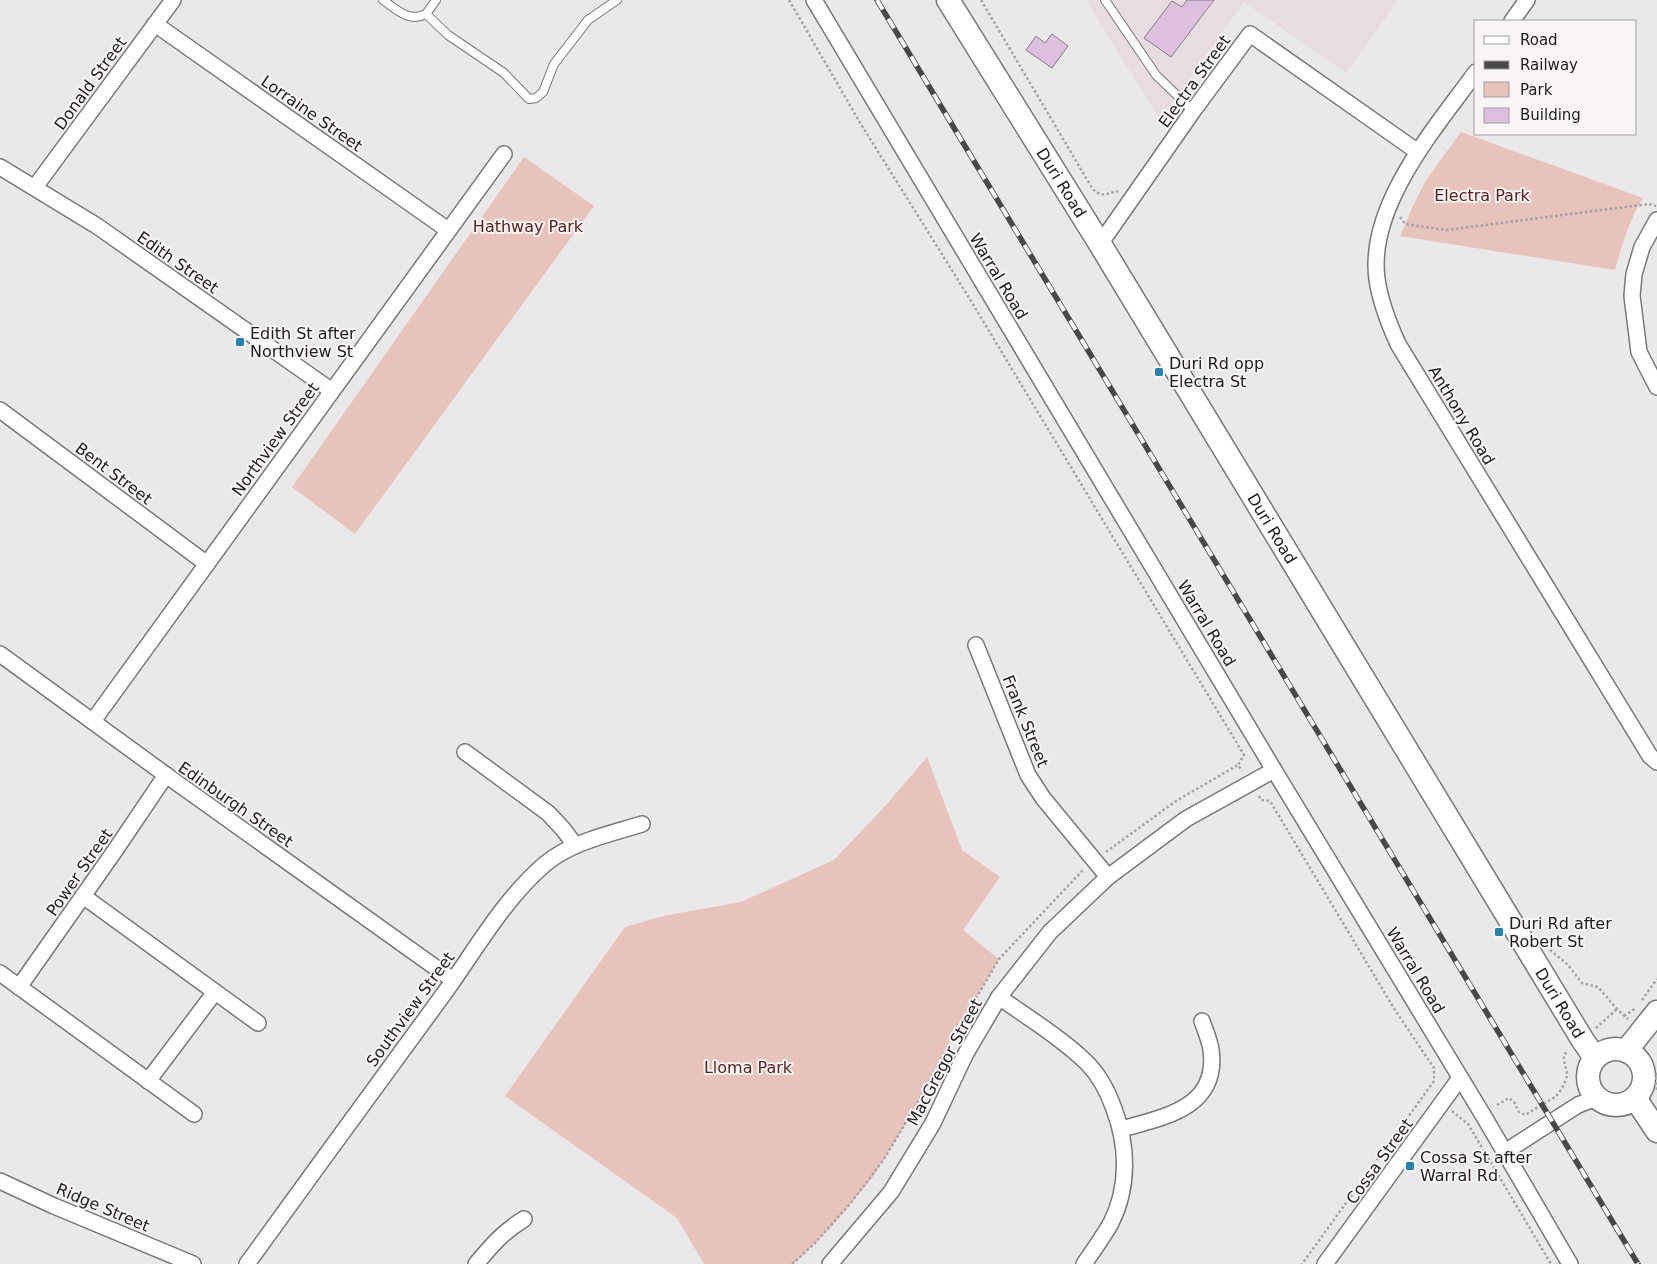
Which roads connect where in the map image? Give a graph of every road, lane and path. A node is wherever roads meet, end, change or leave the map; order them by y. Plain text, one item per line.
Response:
1 (173, 0) edge
2 (383, 0) edge
3 (436, 0) edge
4 (617, 0) edge
5 (789, 0) edge
6 (814, 0) edge
7 (948, 0) edge
8 (981, 0) edge
9 (1105, 0) edge
10 (1527, 0) edge
11 (426, 14) junction
12 (1513, 20) edge
13 (155, 24) junction
14 (1474, 75) edge
15 (1193, 112) junction
16 (1418, 152) junction
17 (504, 154) dead end
18 (0, 167) edge
19 (35, 187) junction
20 (1130, 201) junction
21 (1389, 204) junction
22 (1657, 206) edge
23 (1657, 220) edge
24 (448, 230) junction
25 (1100, 244) junction
26 (1657, 386) edge
27 (332, 391) junction
28 (0, 410) edge
29 (206, 564) junction
30 (976, 644) dead end
31 (0, 654) edge
32 (94, 721) junction
33 (465, 752) dead end
34 (1657, 762) edge
35 (1274, 770) junction
36 (1242, 771) dead end
37 (166, 775) junction
38 (1259, 796) dead end
39 (642, 824) dead end
40 (576, 846) junction
41 (1108, 877) junction
42 (84, 896) junction
43 (1547, 944) dead end
44 (0, 973) edge
45 (1657, 979) edge
46 (454, 980) junction
47 (19, 987) junction
48 (215, 992) junction
49 (999, 997) junction
50 (1617, 1010) junction
51 (1647, 1010) edge
52 (1624, 1016) junction
53 (1202, 1021) dead end
54 (258, 1023) dead end
55 (1582, 1039) junction
56 (1626, 1051) junction
57 (1657, 1056) edge
58 (1595, 1058) junction
59 (1460, 1078) junction
60 (1653, 1080) edge
61 (148, 1081) junction
62 (1596, 1098) junction
63 (1635, 1098) junction
64 (1497, 1105) dead end
65 (1451, 1110) dead end
66 (194, 1114) dead end
67 (1122, 1129) junction
68 (1657, 1131) edge
69 (1505, 1152) junction
70 (0, 1181) edge
71 (524, 1219) dead end
72 (194, 1264) edge
73 (247, 1264) edge
74 (476, 1264) edge
75 (830, 1264) edge
76 (1084, 1264) edge
77 (1302, 1264) edge
78 (1326, 1264) edge
79 (1551, 1264) edge
80 (1570, 1264) edge

1 - 13 street, Donald Street
2 - 11 lane
3 - 11 lane
4 - 11 lane
5 - 36 path
6 - 35 street, Warral Road
7 - 25 main road, Duri Road
8 - 20 path
9 - 15 lane
10 - 12 street
13 - 19 street, Donald Street
13 - 24 street, Lorraine Street
14 - 16 street, Anthony Road
15 - 16 street, Electra Street
15 - 20 street, Electra Street
16 - 21 street, Anthony Road
17 - 24 street, Northview Street
18 - 19 street, Edith Street
19 - 27 street, Edith Street
20 - 25 street, Electra Street
21 - 22 path
21 - 34 street, Anthony Road
23 - 26 street
24 - 27 street, Northview Street
25 - 55 main road, Duri Road
27 - 29 street, Northview Street
28 - 29 street, Bent Street
29 - 32 street, Northview Street
30 - 41 street, Frank Street
31 - 32 street, Edinburgh Street
32 - 37 street, Edinburgh Street
33 - 40 street
35 - 41 street, MacGregor Street
35 - 59 street, Warral Road
37 - 42 street, Power Street
37 - 46 street, Edinburgh Street
38 - 77 path
39 - 40 street, Southview Street
40 - 46 street, Southview Street
41 - 49 street, MacGregor Street
42 - 47 street, Power Street
42 - 48 street
43 - 50 path
44 - 47 street
45 - 51 path
46 - 73 street, Southview Street
47 - 61 street
48 - 54 street
48 - 61 street
49 - 67 street
49 - 75 street, MacGregor Street
50 - 52 path
50 - 55 path
51 - 52 path
51 - 52 path
51 - 56 main road
53 - 67 street
55 - 58 main road, Duri Road
55 - 64 path
56 - 58 main road
56 - 60 main road
57 - 60 main road
58 - 62 main road
59 - 69 street, Warral Road
59 - 78 street, Cossa Street
60 - 63 main road
61 - 66 street
62 - 63 main road
62 - 69 street
63 - 68 main road
65 - 79 path
67 - 76 street
69 - 80 street, Warral Road
70 - 72 street, Ridge Street
71 - 74 street

